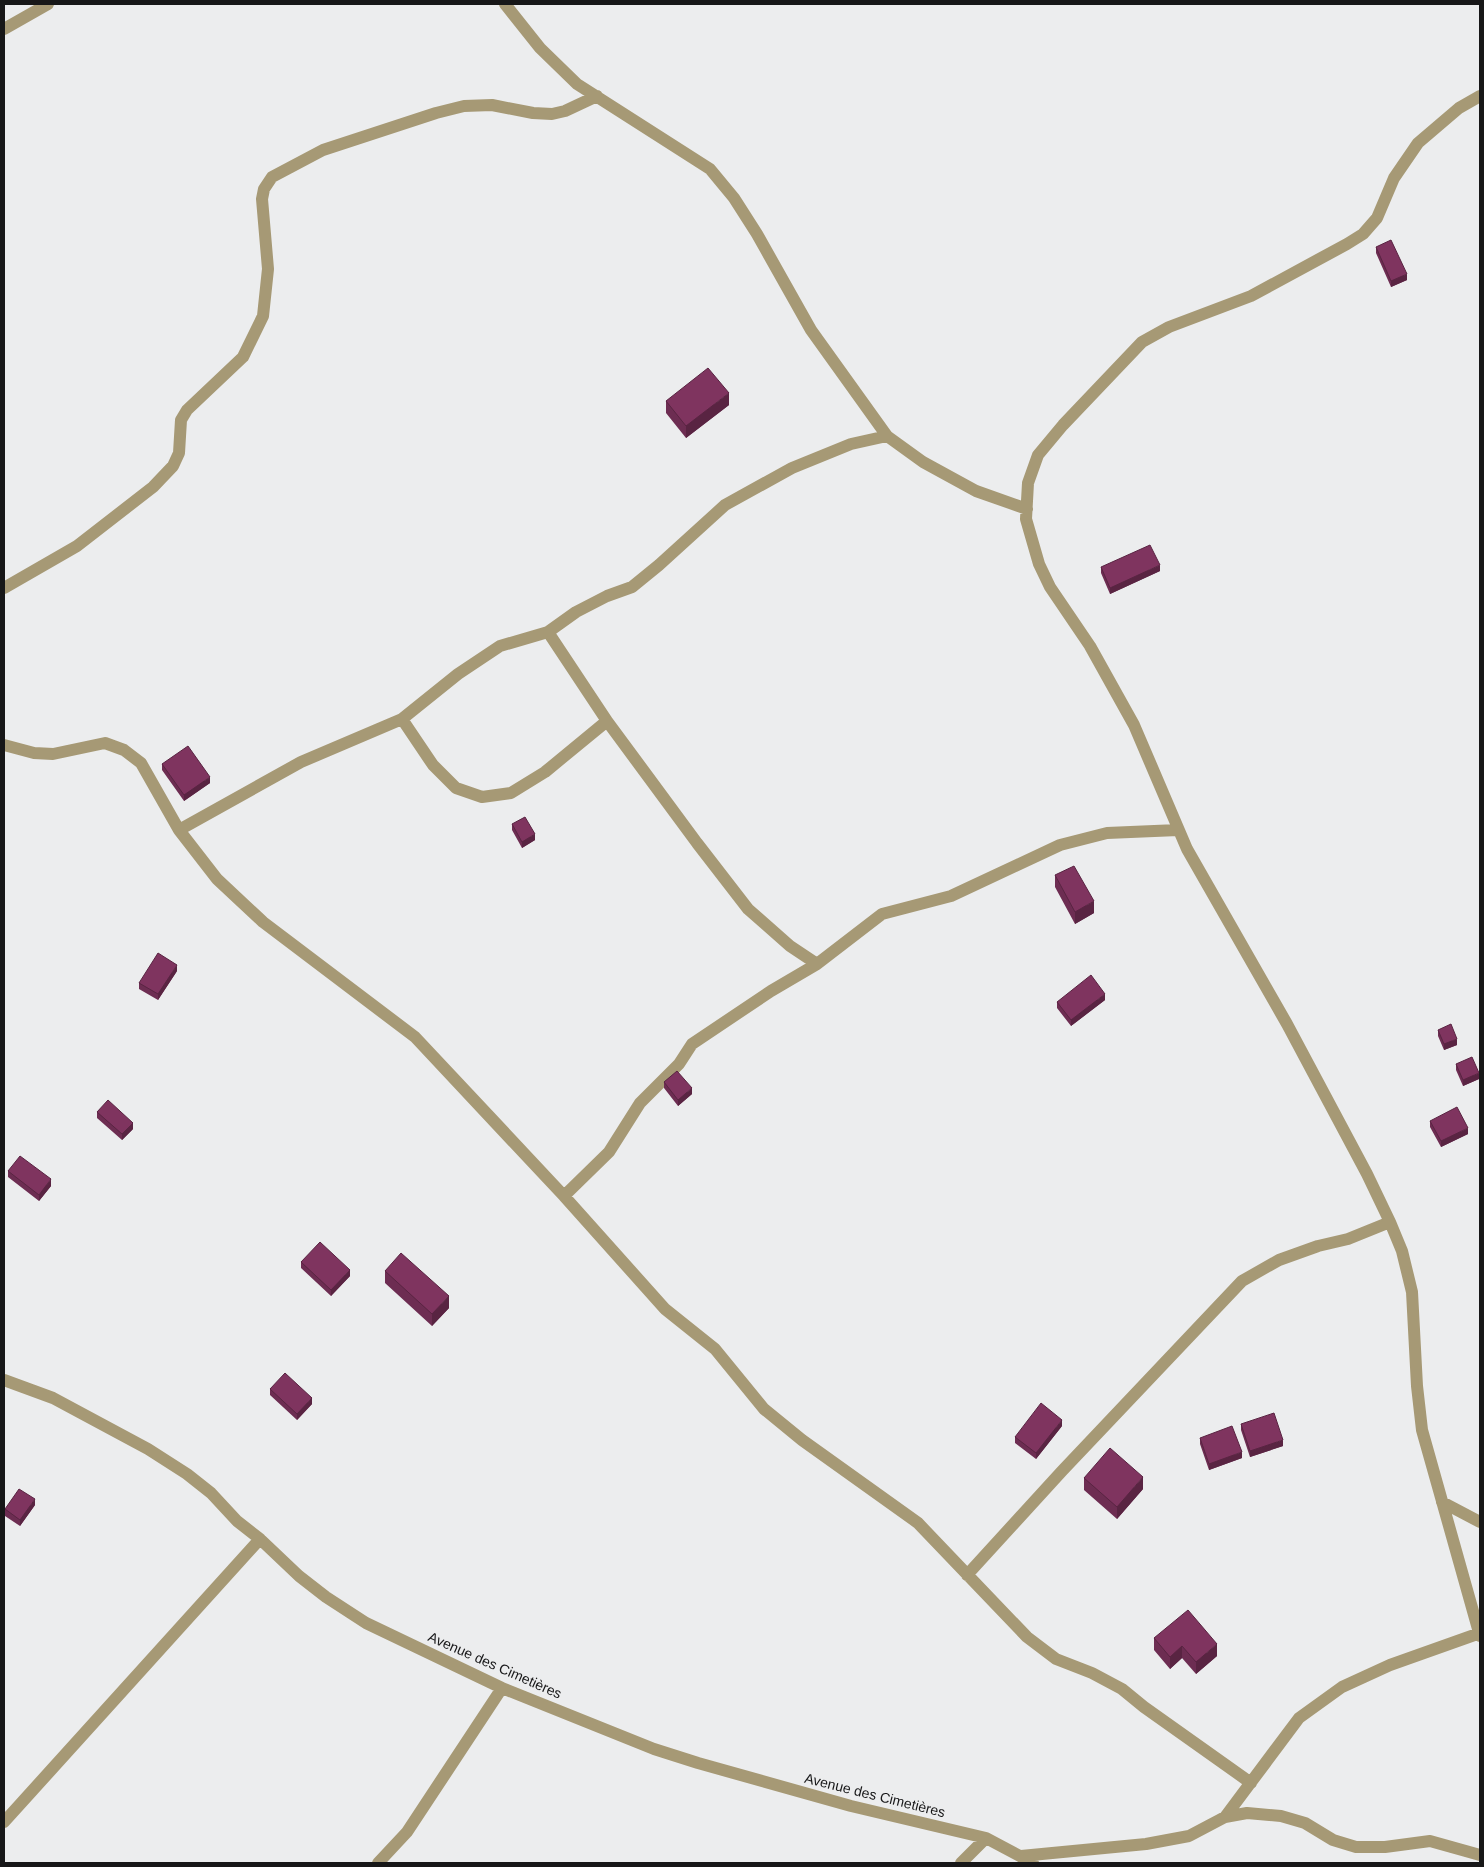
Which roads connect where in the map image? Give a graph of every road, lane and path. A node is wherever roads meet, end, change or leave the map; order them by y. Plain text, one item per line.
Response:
1 (48, 4) edge
2 (505, 4) edge
3 (4, 29) edge
4 (596, 96) junction
5 (1478, 99) edge
6 (887, 436) junction
7 (1027, 509) junction
8 (4, 588) edge
9 (548, 632) junction
10 (402, 719) junction
11 (607, 721) junction
12 (4, 745) edge
13 (179, 830) junction
14 (1178, 830) junction
15 (816, 964) junction
16 (564, 1196) junction
17 (1390, 1222) junction
18 (4, 1380) edge
19 (1442, 1502) junction
20 (1480, 1522) edge
21 (260, 1539) junction
22 (967, 1575) junction
23 (1480, 1635) edge
24 (502, 1688) junction
25 (1251, 1783) junction
26 (1225, 1817) junction
27 (4, 1822) edge
28 (986, 1838) junction
29 (1480, 1855) edge
30 (1021, 1856) junction
31 (378, 1863) edge
32 (960, 1863) edge
33 (1033, 1863) edge

1 - 3 street
2 - 4 street
4 - 6 street
4 - 8 street
5 - 7 street
6 - 7 street
6 - 9 street
7 - 14 street
9 - 10 street
9 - 11 street
10 - 11 street
10 - 13 street
11 - 15 street
12 - 13 street
13 - 16 street
14 - 15 street
14 - 17 street
15 - 16 street
16 - 22 street
17 - 19 street
17 - 22 street
18 - 21 street, Avenue des Cimetières
19 - 20 street
19 - 23 street
21 - 24 street, Avenue des Cimetières
21 - 27 street
22 - 25 street
23 - 25 street
24 - 28 street, Avenue des Cimetières
24 - 31 street
25 - 26 street
26 - 29 street
26 - 30 street
28 - 30 street, Avenue des Cimetières
28 - 32 street
30 - 33 street, Avenue des Cimetières

